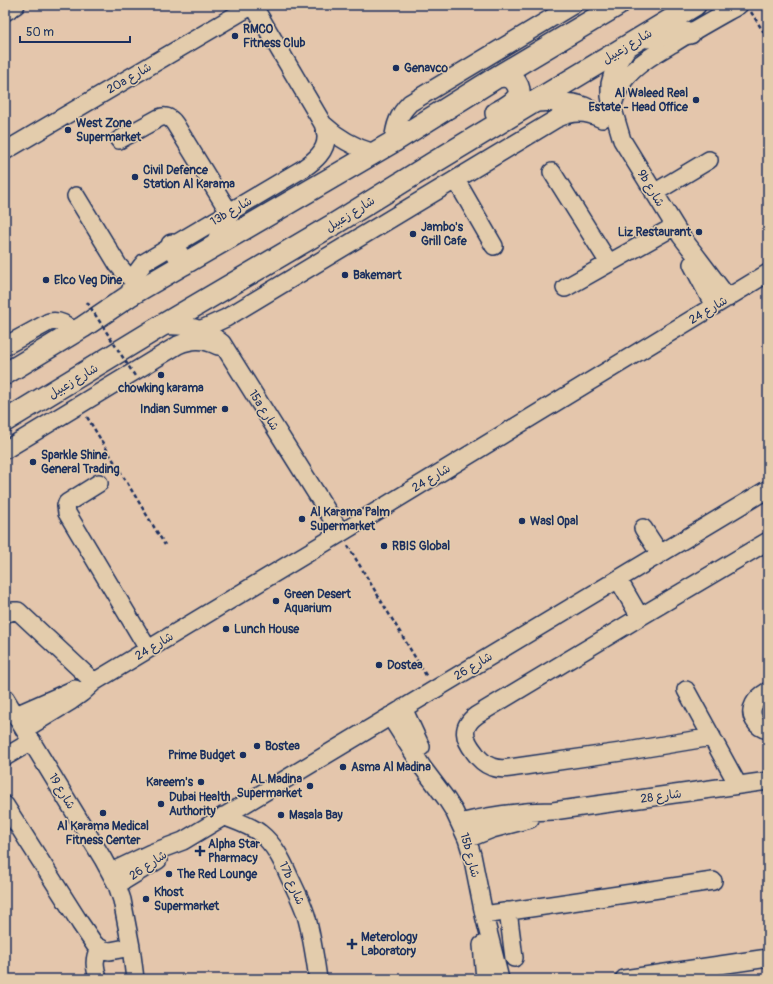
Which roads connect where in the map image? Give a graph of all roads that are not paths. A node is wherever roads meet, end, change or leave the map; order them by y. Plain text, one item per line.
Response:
1 (16, 5) edge
2 (253, 5) edge
3 (573, 5) edge
4 (618, 5) edge
5 (695, 5) edge
6 (745, 8) edge
7 (5, 12) edge
8 (690, 33) junction
9 (635, 41) junction
10 (497, 77) junction
11 (533, 103) junction
12 (607, 113) junction
13 (323, 124) junction
14 (119, 140) dead end
15 (393, 142) junction
16 (5, 151) edge
17 (374, 153) junction
18 (710, 160) dead end
19 (433, 163) junction
20 (552, 172) dead end
21 (456, 180) junction
22 (654, 193) junction
23 (76, 196) dead end
24 (229, 212) junction
25 (678, 231) junction
26 (217, 244) junction
27 (172, 245) junction
28 (494, 246) dead end
29 (609, 263) junction
30 (184, 264) junction
31 (768, 273) edge
32 (131, 288) junction
33 (565, 288) dead end
34 (721, 302) junction
35 (162, 326) junction
36 (202, 329) junction
37 (74, 332) junction
38 (5, 346) edge
39 (229, 354) junction
40 (5, 374) edge
41 (5, 421) edge
42 (5, 450) edge
43 (99, 483) dead end
44 (768, 489) edge
45 (639, 530) dead end
46 (341, 533) junction
47 (768, 541) edge
48 (656, 556) junction
49 (618, 579) junction
50 (5, 614) edge
51 (640, 617) junction
52 (148, 649) junction
53 (94, 682) junction
54 (686, 690) dead end
55 (768, 691) edge
56 (5, 698) edge
57 (396, 712) junction
58 (25, 730) junction
59 (768, 730) edge
60 (712, 737) junction
61 (5, 747) edge
62 (5, 757) edge
63 (768, 782) edge
64 (738, 785) junction
65 (5, 805) edge
66 (553, 811) junction
67 (223, 816) junction
68 (460, 822) junction
69 (467, 839) junction
70 (114, 879) junction
71 (713, 881) dead end
72 (508, 911) junction
73 (484, 915) junction
74 (131, 947) junction
75 (99, 948) junction
76 (514, 958) dead end
77 (768, 958) edge
78 (98, 979) edge
79 (135, 979) edge
80 (318, 979) edge
81 (485, 979) edge
82 (500, 979) edge
83 (624, 979) edge

1 - 7 street
2 - 13 street, 13b شارع
2 - 16 street, 20a شارع
3 - 15 street
4 - 10 main road
5 - 9 main road, شارع زعبيل
6 - 8 street
8 - 9 main road
8 - 12 street
9 - 11 main road, شارع زعبيل
9 - 12 street, 9b شارع
10 - 15 main road
10 - 19 main road
11 - 12 street
11 - 19 main road, شارع زعبيل
12 - 21 street
12 - 22 street, 9b شارع
13 - 17 street, 13b شارع
13 - 24 street, 13b شارع
14 - 24 street
15 - 17 main road
17 - 26 main road
18 - 22 street
19 - 35 main road, شارع زعبيل
20 - 29 street
21 - 28 street
21 - 36 street
22 - 25 street, 9b شارع
23 - 32 street
24 - 26 main road
24 - 27 street, 13b شارع
25 - 29 street
25 - 34 street, 9b شارع
26 - 30 main road
27 - 30 main road
27 - 32 street, 13b شارع
29 - 33 street
30 - 32 main road
31 - 34 street, شارع 24
32 - 37 main road
34 - 46 street, شارع 24
35 - 36 street, 15a شارع
35 - 41 main road, شارع زعبيل
36 - 39 street, 15a شارع
37 - 38 street
37 - 40 main road
39 - 42 street
39 - 46 street, 15a شارع
43 - 52 street
44 - 48 street, شارع 26
45 - 48 street
46 - 52 street, شارع 24
47 - 51 street
48 - 49 street, شارع 26
49 - 51 street
49 - 57 street, شارع 26
50 - 53 street
51 - 60 street
52 - 53 street, شارع 24
53 - 58 street, شارع 24
54 - 60 street
55 - 59 street
56 - 58 street, شارع 19
57 - 67 street, شارع 26
57 - 68 street, 15b شارع
58 - 61 street
58 - 62 street
58 - 70 street, شارع 19
60 - 64 street
63 - 64 street, شارع 28
64 - 66 street, شارع 28
65 - 75 street
66 - 68 street, شارع 28
66 - 69 street, شارع 28
67 - 70 street, شارع 26
67 - 80 street, 17b شارع
68 - 69 street, 15b شارع
69 - 73 street, 15b شارع
70 - 74 street, شارع 19
71 - 72 street
72 - 73 street
72 - 76 street
73 - 81 street, 15b شارع
73 - 82 street, 15b شارع
74 - 75 street
74 - 79 street, شارع 19
75 - 78 street
77 - 83 street

